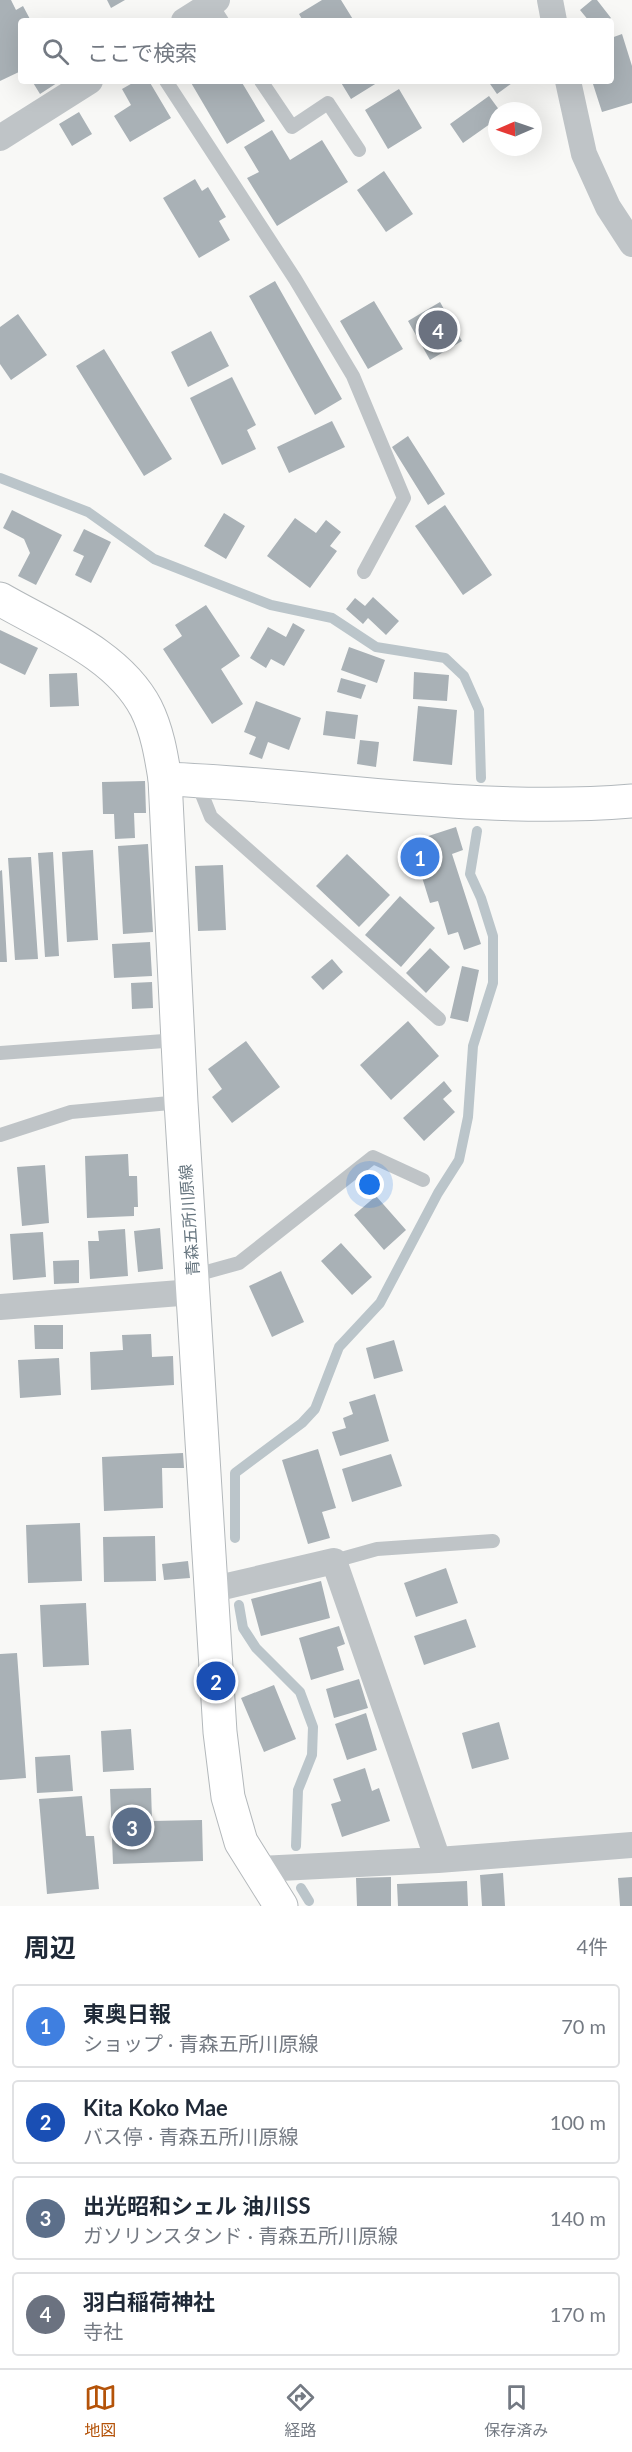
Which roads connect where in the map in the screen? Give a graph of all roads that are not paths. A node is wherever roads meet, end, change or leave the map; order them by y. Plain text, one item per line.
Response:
1 (550, 0) edge
2 (216, 8) edge
3 (191, 18) edge
4 (553, 18) edge
5 (85, 84) edge
6 (168, 84) edge
7 (263, 84) edge
8 (569, 84) edge
9 (0, 138) edge
10 (359, 150) dead end
11 (632, 244) edge
12 (364, 572) dead end
13 (0, 599) edge
14 (165, 778) junction
15 (197, 780) junction
16 (632, 801) edge
17 (439, 1018) dead end
18 (178, 1040) junction
19 (0, 1053) edge
20 (181, 1102) junction
21 (0, 1135) edge
22 (423, 1180) dead end
23 (193, 1284) junction
24 (0, 1307) edge
25 (493, 1541) dead end
26 (334, 1561) junction
27 (210, 1590) junction
28 (632, 1845) edge
29 (438, 1860) junction
30 (260, 1869) junction
31 (281, 1906) edge

1 - 4 street
2 - 3 street
5 - 9 street
6 - 12 lane
7 - 10 lane
8 - 11 street
13 - 14 main road, 青森五所川原線
14 - 15 main road
14 - 18 main road, 青森五所川原線
15 - 16 main road
15 - 17 lane
18 - 19 lane
18 - 20 main road, 青森五所川原線
20 - 21 lane
20 - 23 main road, 青森五所川原線
22 - 23 lane
23 - 24 street
23 - 27 main road, 青森五所川原線
25 - 26 lane
26 - 27 street
26 - 29 street
27 - 30 main road, 青森五所川原線
28 - 29 street
29 - 30 street
30 - 31 main road, 青森五所川原線

